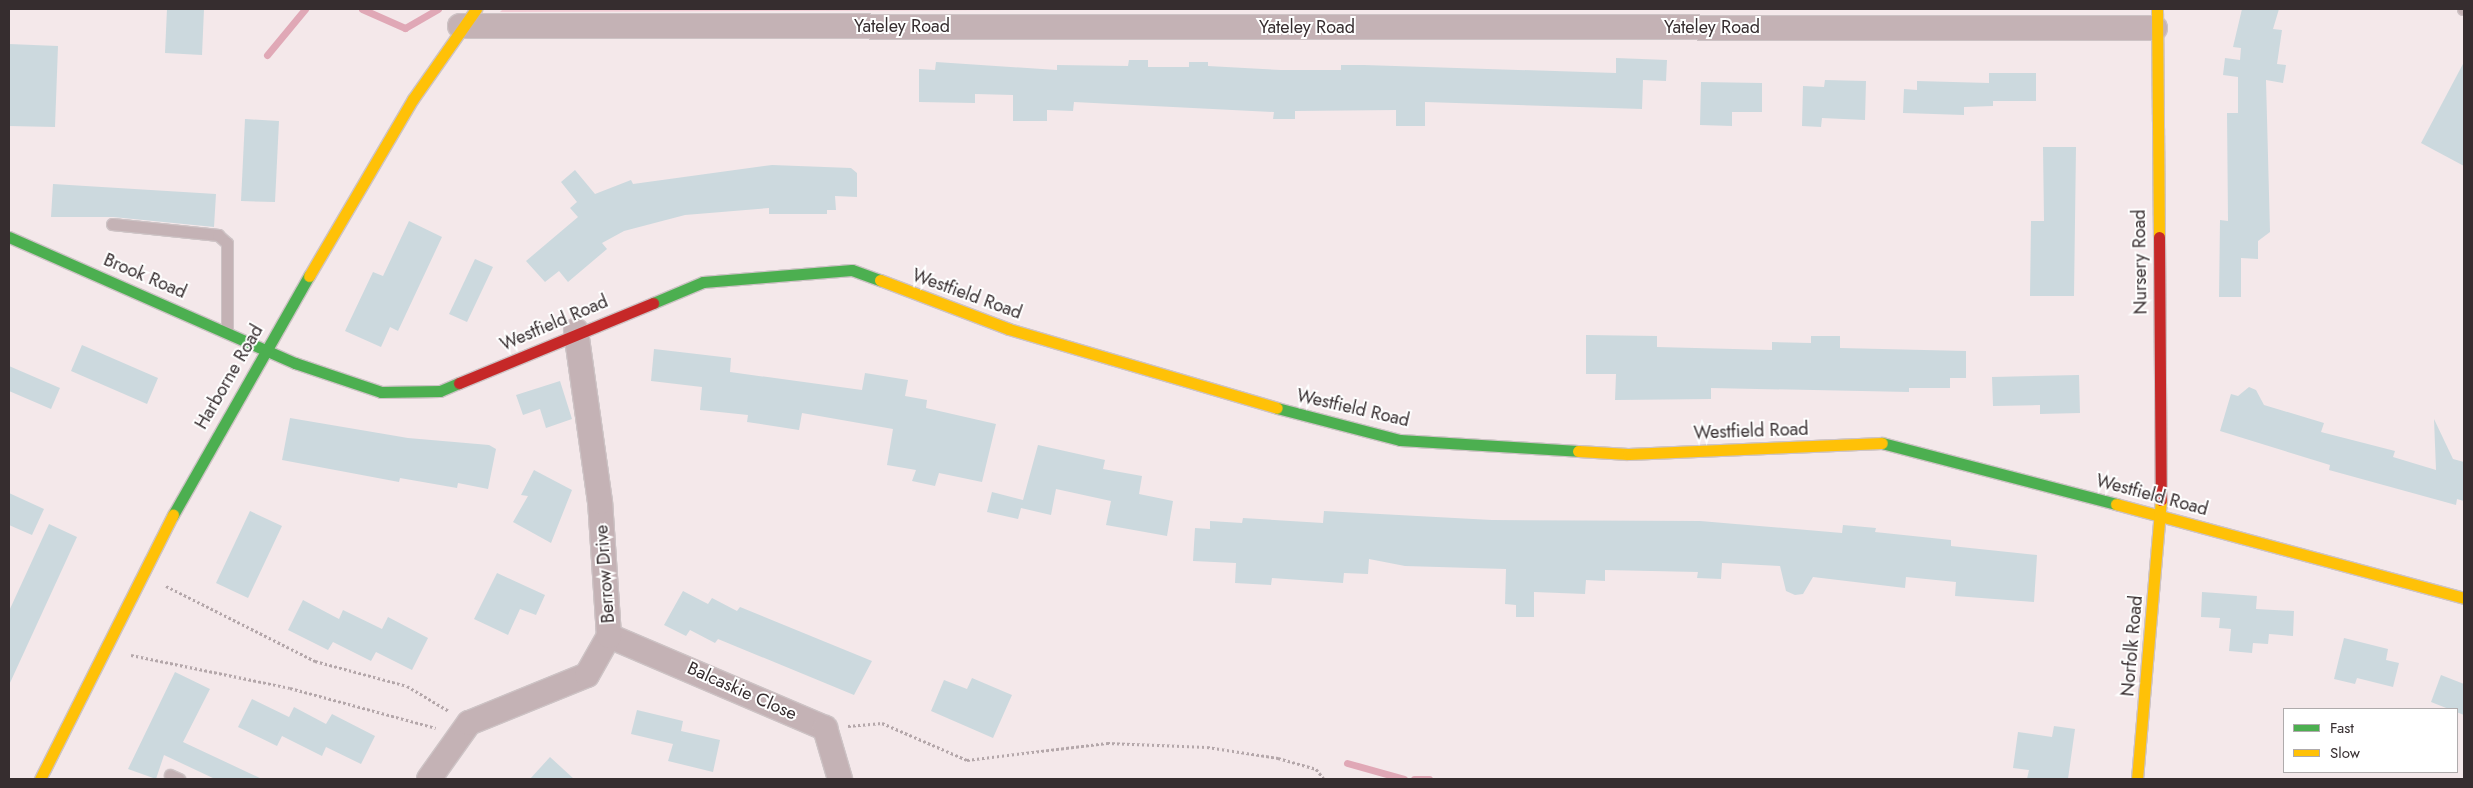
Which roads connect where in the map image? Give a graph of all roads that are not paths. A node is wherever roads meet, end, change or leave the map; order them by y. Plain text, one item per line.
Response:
1 (468, 17) edge
2 (2156, 18) edge
3 (112, 224) dead end
4 (9, 237) edge
5 (227, 330) junction
6 (576, 331) junction
7 (267, 347) junction
8 (2161, 515) junction
9 (2464, 598) edge
10 (609, 636) junction
11 (40, 779) edge
12 (429, 779) edge
13 (840, 779) edge
14 (2137, 779) edge

1 - 2 street, Yateley Road
1 - 7 street, Harborne Road
2 - 8 street, Nursery Road
3 - 5 lane
4 - 5 street, Brook Road
5 - 7 street, Brook Road
6 - 7 street, Westfield Road
6 - 8 street, Westfield Road
6 - 10 street, Berrow Drive
7 - 11 street, Harborne Road
8 - 9 street, Westfield Road
8 - 14 street, Norfolk Road
10 - 12 street, Berrow Drive
10 - 13 street, Balcaskie Close

